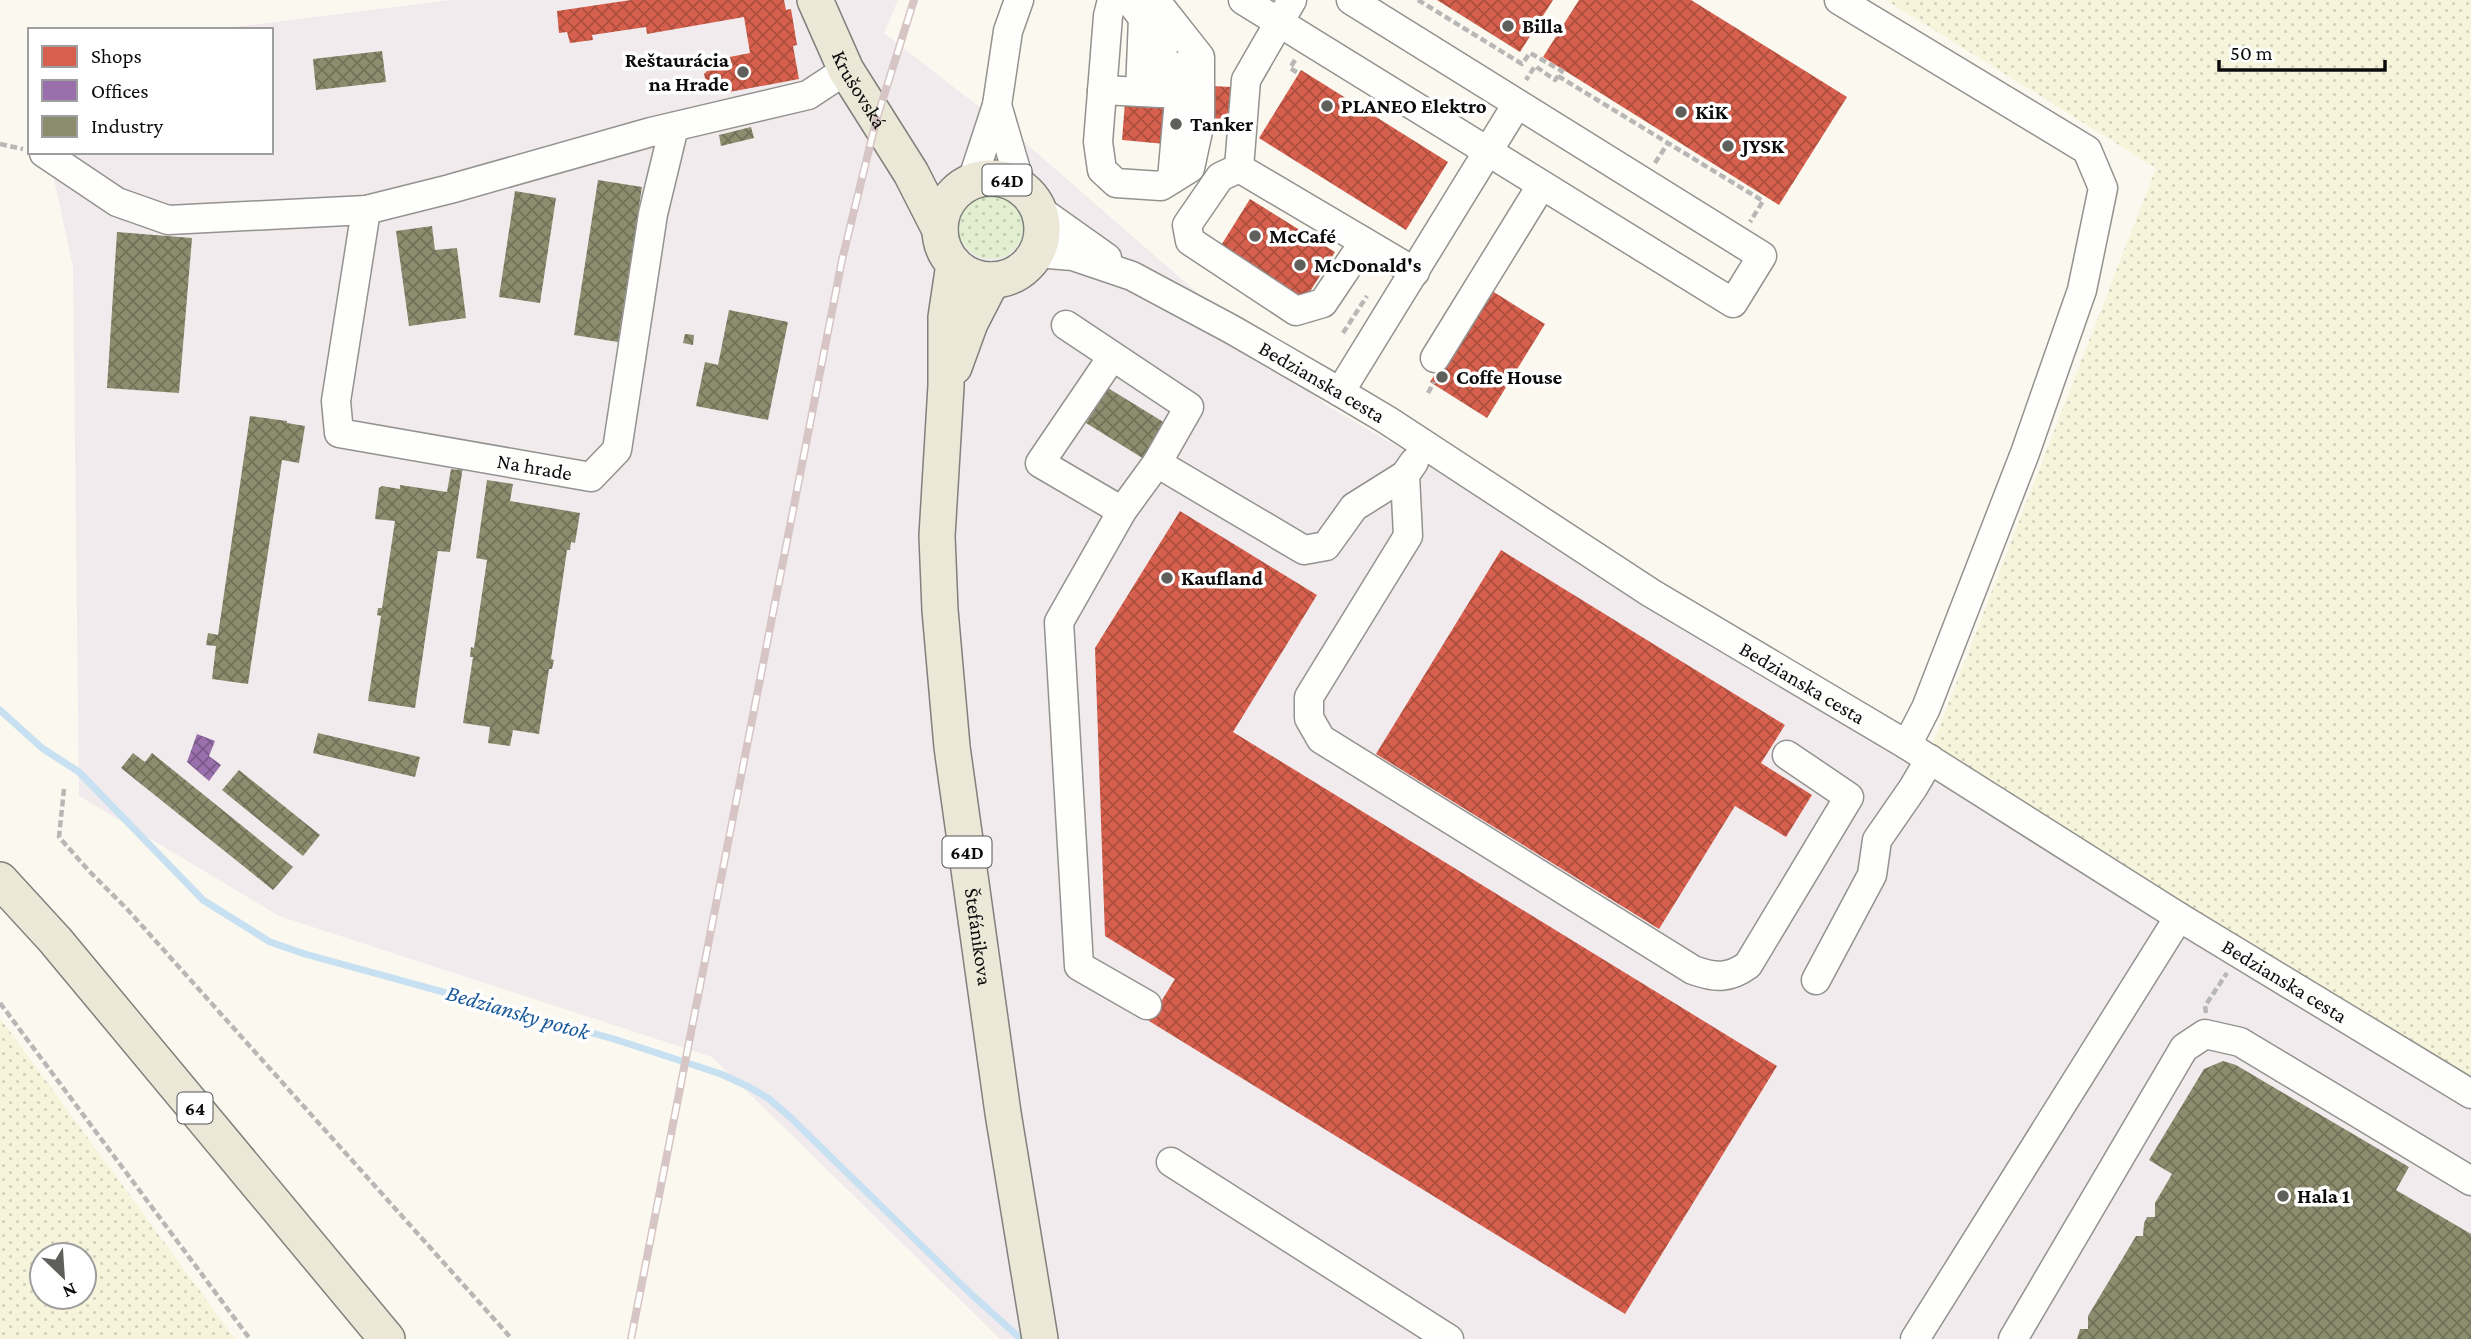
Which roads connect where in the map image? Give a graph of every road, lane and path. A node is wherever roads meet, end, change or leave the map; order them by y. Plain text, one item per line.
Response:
1 (816, 0) edge
2 (1019, 0) edge
3 (1112, 0) edge
4 (1243, 0) edge
5 (1351, 0) edge
6 (1418, 0) edge
7 (1839, 0) edge
8 (1139, 4) edge
9 (1285, 11) edge
10 (846, 70) junction
11 (1517, 75) dead end
12 (1558, 76) junction
13 (1121, 91) junction
14 (997, 104) junction
15 (1517, 104) junction
16 (674, 127) junction
17 (0, 144) edge
18 (28, 150) edge
19 (1488, 153) junction
20 (45, 154) edge
21 (1239, 168) junction
22 (911, 173) junction
23 (1541, 186) junction
24 (964, 187) junction
25 (1030, 198) junction
26 (1763, 201) dead end
27 (366, 210) junction
28 (940, 230) junction
29 (1364, 242) junction
30 (1036, 253) junction
31 (954, 264) junction
32 (1415, 272) junction
33 (1132, 276) junction
34 (992, 280) junction
35 (1066, 326) dead end
36 (1112, 357) junction
37 (1434, 370) joint
38 (946, 386) junction
39 (1340, 392) junction
40 (1428, 393) dead end
41 (1426, 446) junction
42 (1157, 463) junction
43 (1405, 475) junction
44 (1122, 511) junction
45 (1918, 752) junction
46 (1787, 755) dead end
47 (64, 789) dead end
48 (0, 880) edge
49 (2179, 917) junction
50 (2229, 970) dead end
51 (1816, 980) dead end
52 (0, 1003) edge
53 (1147, 1005) dead end
54 (2210, 1035) junction
55 (2471, 1094) edge
56 (1171, 1162) dead end
57 (2471, 1181) edge
58 (1038, 1327) edge
59 (250, 1339) edge
60 (387, 1339) edge
61 (512, 1339) edge
62 (1449, 1339) edge
63 (1915, 1339) edge
64 (2013, 1339) edge

1 - 10 main road, Krušovská
2 - 14 street
3 - 13 street
4 - 9 street
5 - 15 street
6 - 12 path
7 - 45 street
8 - 13 street
8 - 13 street
8 - 13 street
9 - 19 street
9 - 21 street
10 - 16 street
10 - 22 main road, Krušovská
11 - 12 path
12 - 26 path
14 - 24 street
14 - 25 street
15 - 19 street
15 - 23 street
16 - 27 street
16 - 27 street, Na hrade
17 - 18 path
19 - 23 street
19 - 32 street
20 - 27 street
21 - 29 street
21 - 29 street
22 - 24 main road, 64D
22 - 28 main road, Krušovská
23 - 37 street
24 - 25 main road, 64D
24 - 28 main road, 64D
25 - 30 main road, 64D
25 - 33 street, Bedzianska cesta
28 - 31 main road
29 - 32 street
30 - 33 street, Bedzianska cesta
30 - 34 main road
31 - 34 main road
31 - 38 main road, 64D
32 - 39 street
33 - 39 street, Bedzianska cesta
34 - 38 main road, 64D
35 - 36 street
36 - 42 street
36 - 44 street
37 - 40 path
38 - 58 main road, Štefánikova / 64D
39 - 41 street, Bedzianska cesta
41 - 43 street
41 - 45 street, Bedzianska cesta
42 - 43 street
42 - 44 street
43 - 46 street
44 - 53 street
45 - 49 street, Bedzianska cesta
45 - 51 street
47 - 61 path
48 - 60 main road, 64
49 - 55 street, Bedzianska cesta
49 - 63 street
50 - 54 path
52 - 59 path
54 - 57 street
54 - 64 street
56 - 62 street

